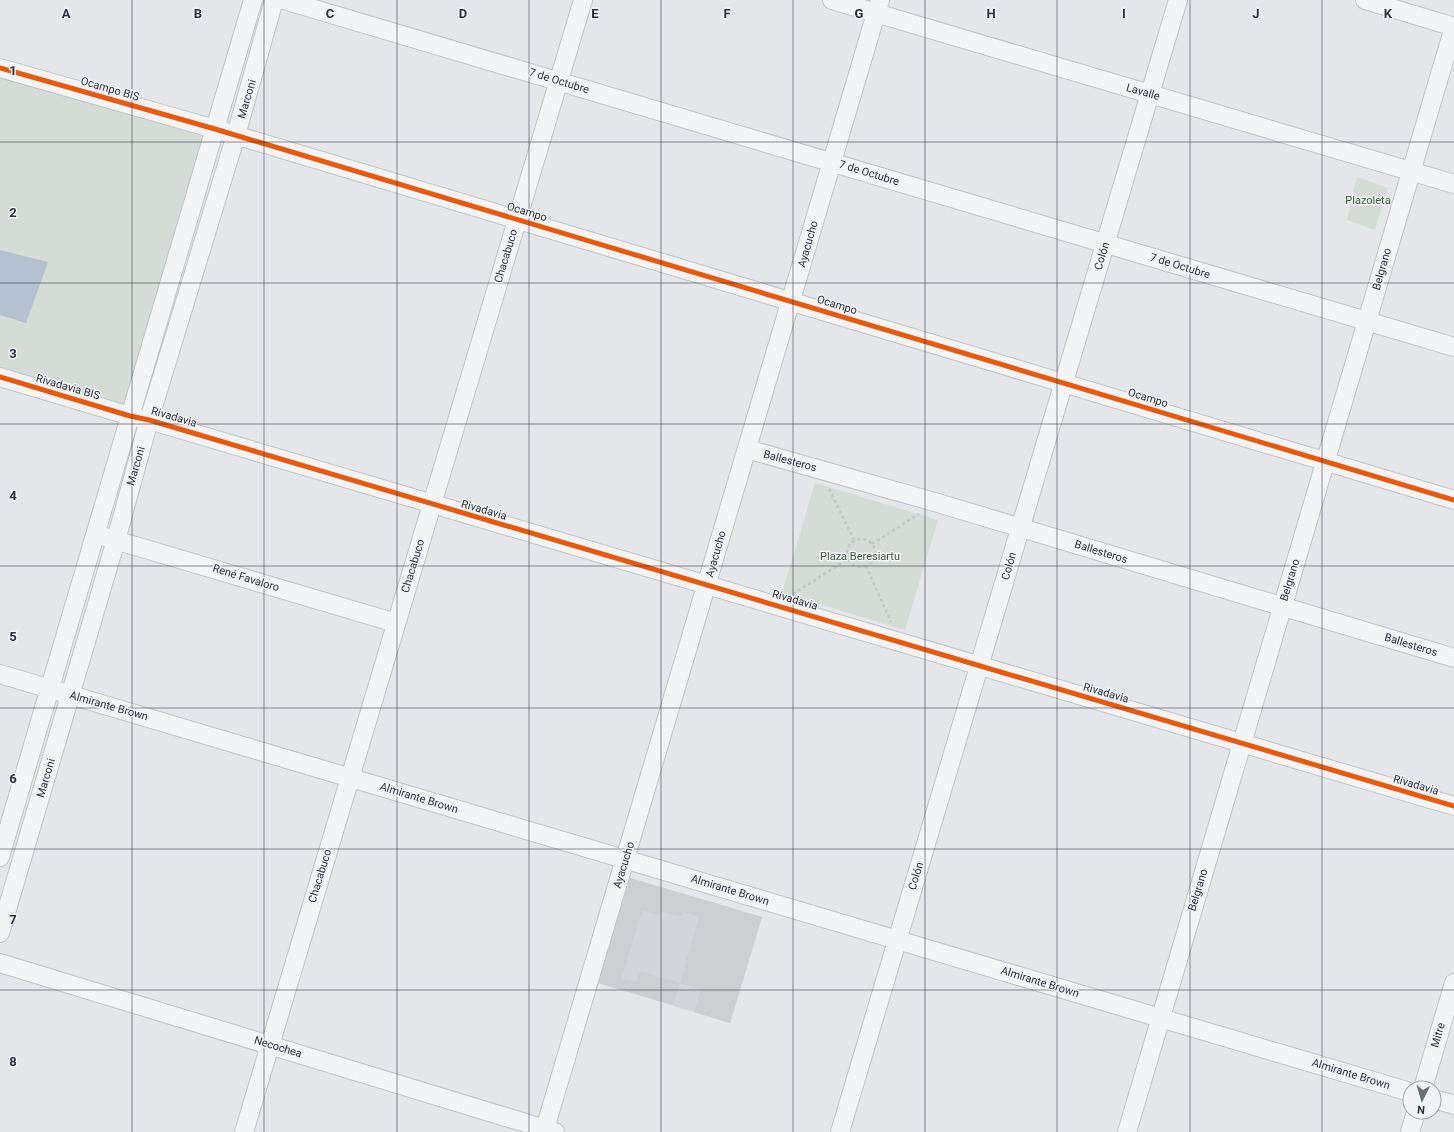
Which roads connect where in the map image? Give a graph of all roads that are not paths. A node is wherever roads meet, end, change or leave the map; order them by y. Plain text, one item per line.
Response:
1 (253, 0) edge
2 (274, 0) edge
3 (284, 0) edge
4 (583, 0) edge
5 (832, 0) edge
6 (1178, 0) edge
7 (1365, 0) edge
8 (878, 6) edge
9 (1454, 27) edge
10 (0, 68) edge
11 (558, 81) junction
12 (1150, 94) junction
13 (215, 129) junction
14 (236, 135) junction
15 (832, 162) junction
16 (1411, 172) junction
17 (1454, 184) edge
18 (517, 219) junction
19 (1105, 244) junction
20 (791, 301) junction
21 (1367, 321) junction
22 (1454, 347) edge
23 (0, 377) edge
24 (1064, 383) junction
25 (130, 416) junction
26 (149, 420) junction
27 (747, 449) junction
28 (1325, 462) junction
29 (1454, 500) edge
30 (432, 505) junction
31 (1020, 528) junction
32 (96, 534) junction
33 (116, 540) junction
34 (706, 586) junction
35 (1282, 606) junction
36 (396, 623) junction
37 (1454, 658) edge
38 (980, 666) junction
39 (0, 674) edge
40 (50, 688) junction
41 (70, 695) junction
42 (1242, 744) junction
43 (350, 777) junction
44 (1454, 806) edge
45 (0, 857) edge
46 (625, 859) junction
47 (0, 933) edge
48 (897, 940) junction
49 (0, 963) edge
50 (1454, 983) edge
51 (1160, 1018) junction
52 (270, 1045) junction
53 (1425, 1080) edge
54 (1402, 1090) edge
55 (1442, 1101) edge
56 (1454, 1105) edge
57 (1414, 1120) edge
58 (548, 1131) edge
59 (244, 1132) edge
60 (840, 1132) edge
61 (1126, 1132) edge
62 (1410, 1132) edge

1 - 13 street, Marconi
2 - 14 street, Marconi
3 - 11 street, 7 de Octubre
4 - 11 street, Chacabuco
5 - 8 street, Lavalle
6 - 12 street, Colón
7 - 9 street
8 - 12 street, Lavalle
8 - 15 street, Ayacucho
9 - 16 street, Belgrano
10 - 13 street, Ocampo BIS
11 - 15 street, 7 de Octubre
11 - 18 street, Chacabuco
12 - 16 street, Lavalle
12 - 19 street, Colón
13 - 14 street, Ocampo
13 - 25 street, Marconi
14 - 18 street, Ocampo
14 - 26 street, Marconi
15 - 19 street, 7 de Octubre
15 - 20 street, Ayacucho
16 - 17 street, Lavalle
16 - 21 street, Belgrano
18 - 20 street, Ocampo
18 - 30 street, Chacabuco
19 - 21 street, 7 de Octubre
19 - 24 street, Colón
20 - 24 street, Ocampo
20 - 27 street, Ayacucho
21 - 22 street, 7 de Octubre
21 - 28 street, Belgrano
23 - 25 street, Rivadavia BIS
24 - 28 street, Ocampo
24 - 31 street, Colón
25 - 26 street, Rivadavia
25 - 32 street, Marconi
26 - 30 street, Rivadavia
26 - 33 street, Marconi
27 - 31 street, Ballesteros
27 - 34 street, Ayacucho
28 - 29 street, Ocampo
28 - 35 street, Belgrano
30 - 34 street, Rivadavia
30 - 36 street, Chacabuco
31 - 35 street, Ballesteros
31 - 38 street, Colón
32 - 33 street, René Favaloro
32 - 40 street, Marconi
33 - 36 street, René Favaloro
33 - 41 street, Marconi
34 - 38 street, Rivadavia
34 - 46 street, Ayacucho
35 - 37 street, Ballesteros
35 - 42 street, Belgrano
36 - 43 street, Chacabuco
38 - 42 street, Rivadavia
38 - 48 street, Colón
39 - 40 street, Almirante Brown
40 - 41 street, Almirante Brown
40 - 45 street, Marconi
41 - 43 street, Almirante Brown
41 - 47 street, Marconi
42 - 44 street, Rivadavia
42 - 51 street, Belgrano
43 - 46 street, Almirante Brown
43 - 52 street, Chacabuco
46 - 48 street, Almirante Brown
46 - 58 street, Ayacucho
48 - 51 street, Almirante Brown
48 - 60 street, Colón
49 - 52 street, Necochea
50 - 53 street, Mitre
51 - 54 street, Almirante Brown
51 - 61 street, Belgrano
52 - 58 street, Necochea
52 - 59 street, Chacabuco
55 - 56 street
57 - 62 street

